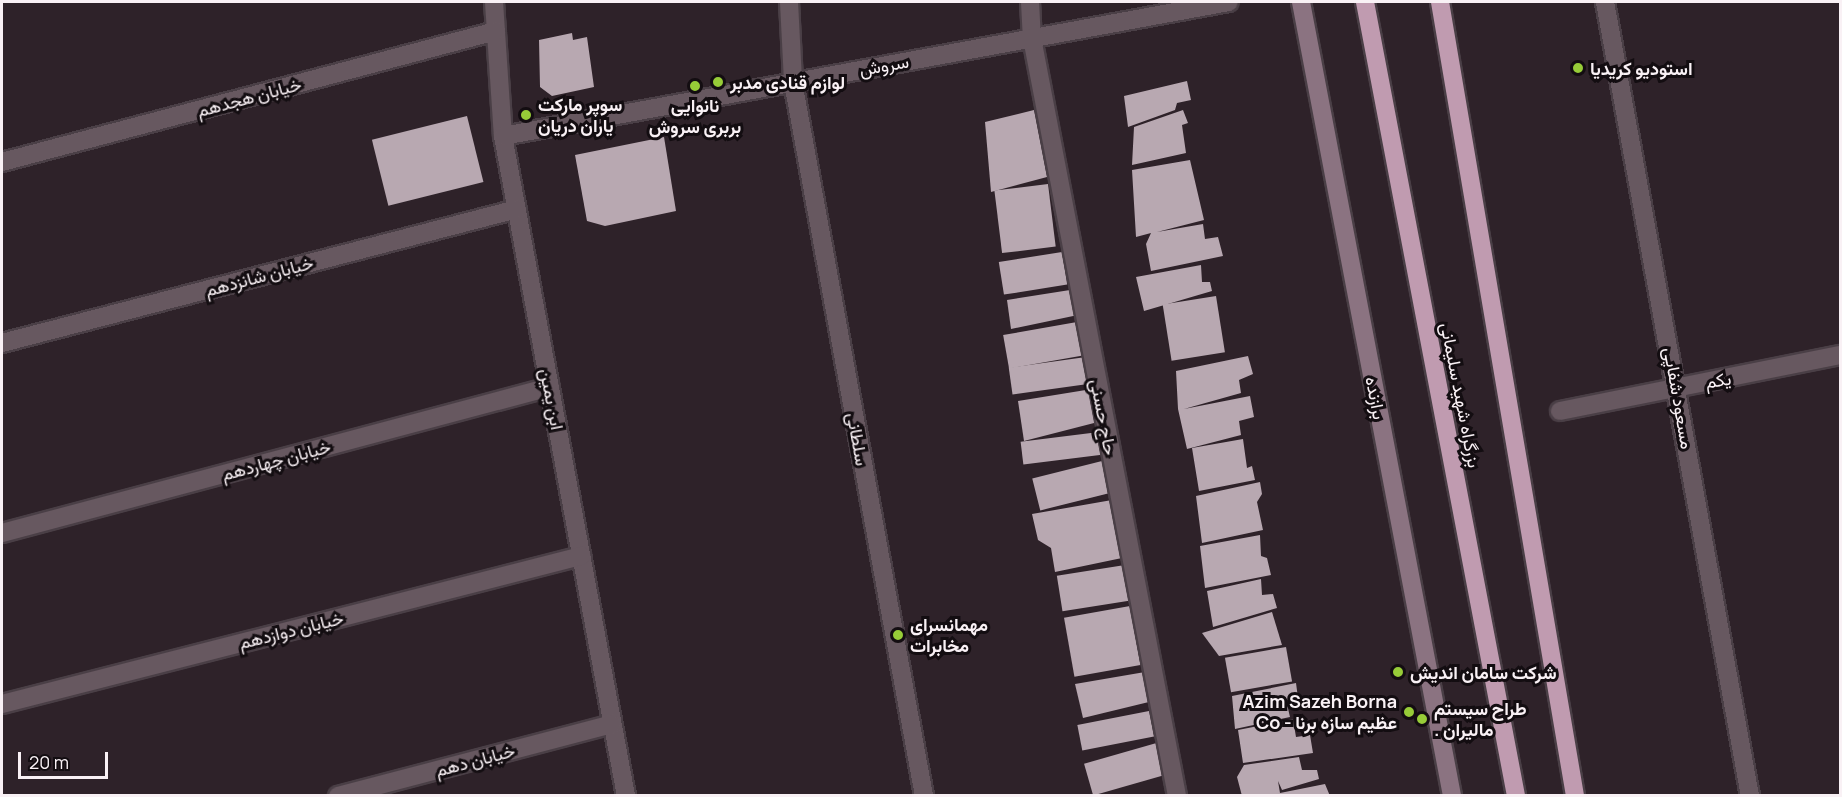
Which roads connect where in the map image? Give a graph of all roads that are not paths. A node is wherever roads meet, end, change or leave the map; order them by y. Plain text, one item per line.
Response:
1 (494, 2) edge
2 (789, 2) edge
3 (1030, 2) edge
4 (1229, 2) edge
5 (1301, 2) edge
6 (1365, 2) edge
7 (1440, 2) edge
8 (1605, 2) edge
9 (496, 31) junction
10 (1032, 38) junction
11 (793, 82) junction
12 (503, 136) junction
13 (2, 162) edge
14 (517, 209) junction
15 (2, 343) edge
16 (1840, 356) edge
17 (550, 387) junction
18 (1677, 387) junction
19 (1560, 411) dead end
20 (2, 533) edge
21 (581, 556) junction
22 (2, 704) edge
23 (612, 724) junction
24 (1571, 770) junction
25 (338, 795) edge
26 (626, 795) edge
27 (924, 795) edge
28 (1177, 795) edge
29 (1452, 795) edge
30 (1516, 795) edge
31 (1575, 795) edge
32 (1584, 795) edge
33 (1750, 795) edge

1 - 9 street, ابن یمین
2 - 11 street, سلطانی
3 - 10 street, حاج حسنی
4 - 10 street, سروش
5 - 29 main road, برازنده
6 - 30 highway, بزرگراه شهید سلیمانی
7 - 24 highway
8 - 18 street, مسعود شفاپی
9 - 12 street, ابن یمین
9 - 13 street, خیابان هجدهم
10 - 11 street, سروش
10 - 28 street, حاج حسنی
11 - 12 street, سروش
11 - 27 street, سلطانی
12 - 14 street, ابن یمین
14 - 15 street, خیابان شانزدهم
14 - 17 street, ابن یمین
16 - 18 street, یکم
17 - 20 street, خیابان چهاردهم
17 - 21 street, ابن یمین
18 - 19 street, یکم
18 - 33 street, مسعود شفاپی
21 - 22 street, خیابان دوازدهم
21 - 23 street, ابن یمین
23 - 25 street, خیابان دهم
23 - 26 street, ابن یمین
24 - 31 highway
24 - 32 main road

